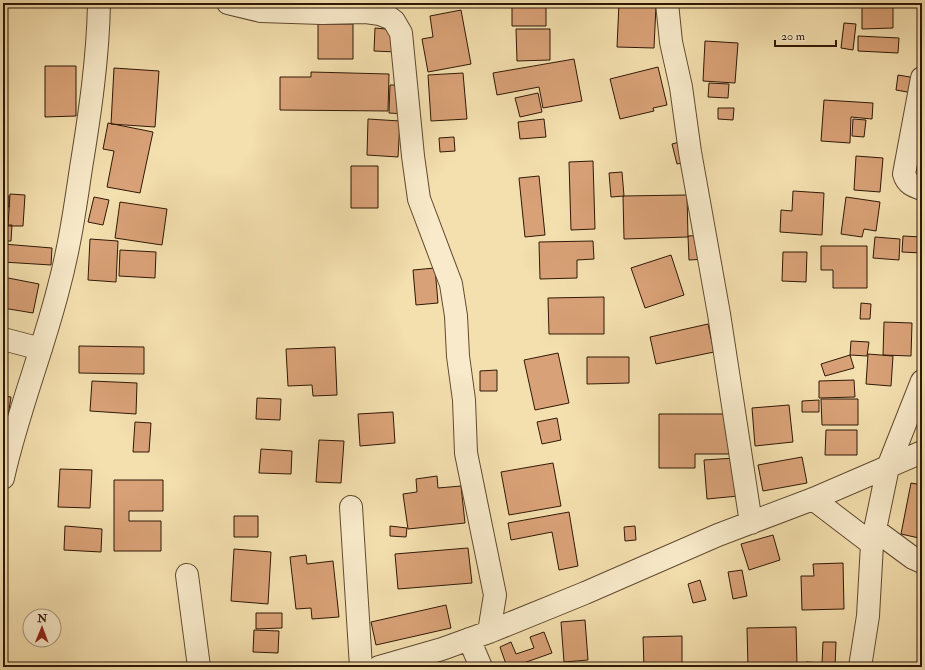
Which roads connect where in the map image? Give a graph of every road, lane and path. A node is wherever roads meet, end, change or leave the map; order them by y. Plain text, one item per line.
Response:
1 (99, 3) edge
2 (228, 3) edge
3 (667, 3) edge
4 (922, 78) edge
5 (922, 189) edge
6 (3, 339) edge
7 (41, 349) junction
8 (922, 381) edge
9 (922, 452) edge
10 (888, 467) junction
11 (4, 468) edge
12 (813, 499) junction
13 (351, 507) dead end
14 (751, 522) junction
15 (873, 537) junction
16 (922, 562) edge
17 (187, 575) dead end
18 (495, 595) junction
19 (530, 615) junction
20 (479, 635) junction
21 (199, 667) edge
22 (361, 667) edge
23 (379, 667) edge
24 (481, 667) edge
25 (860, 667) edge

1 - 7 street
2 - 18 street
3 - 14 street
4 - 5 street
6 - 7 street
7 - 11 street
8 - 10 street
9 - 10 street
10 - 12 street
10 - 15 street
12 - 14 street
12 - 15 street
13 - 22 street
14 - 19 street
15 - 16 street
15 - 25 street
17 - 21 street
18 - 19 street
18 - 20 street
19 - 20 street
20 - 23 street
20 - 24 street

